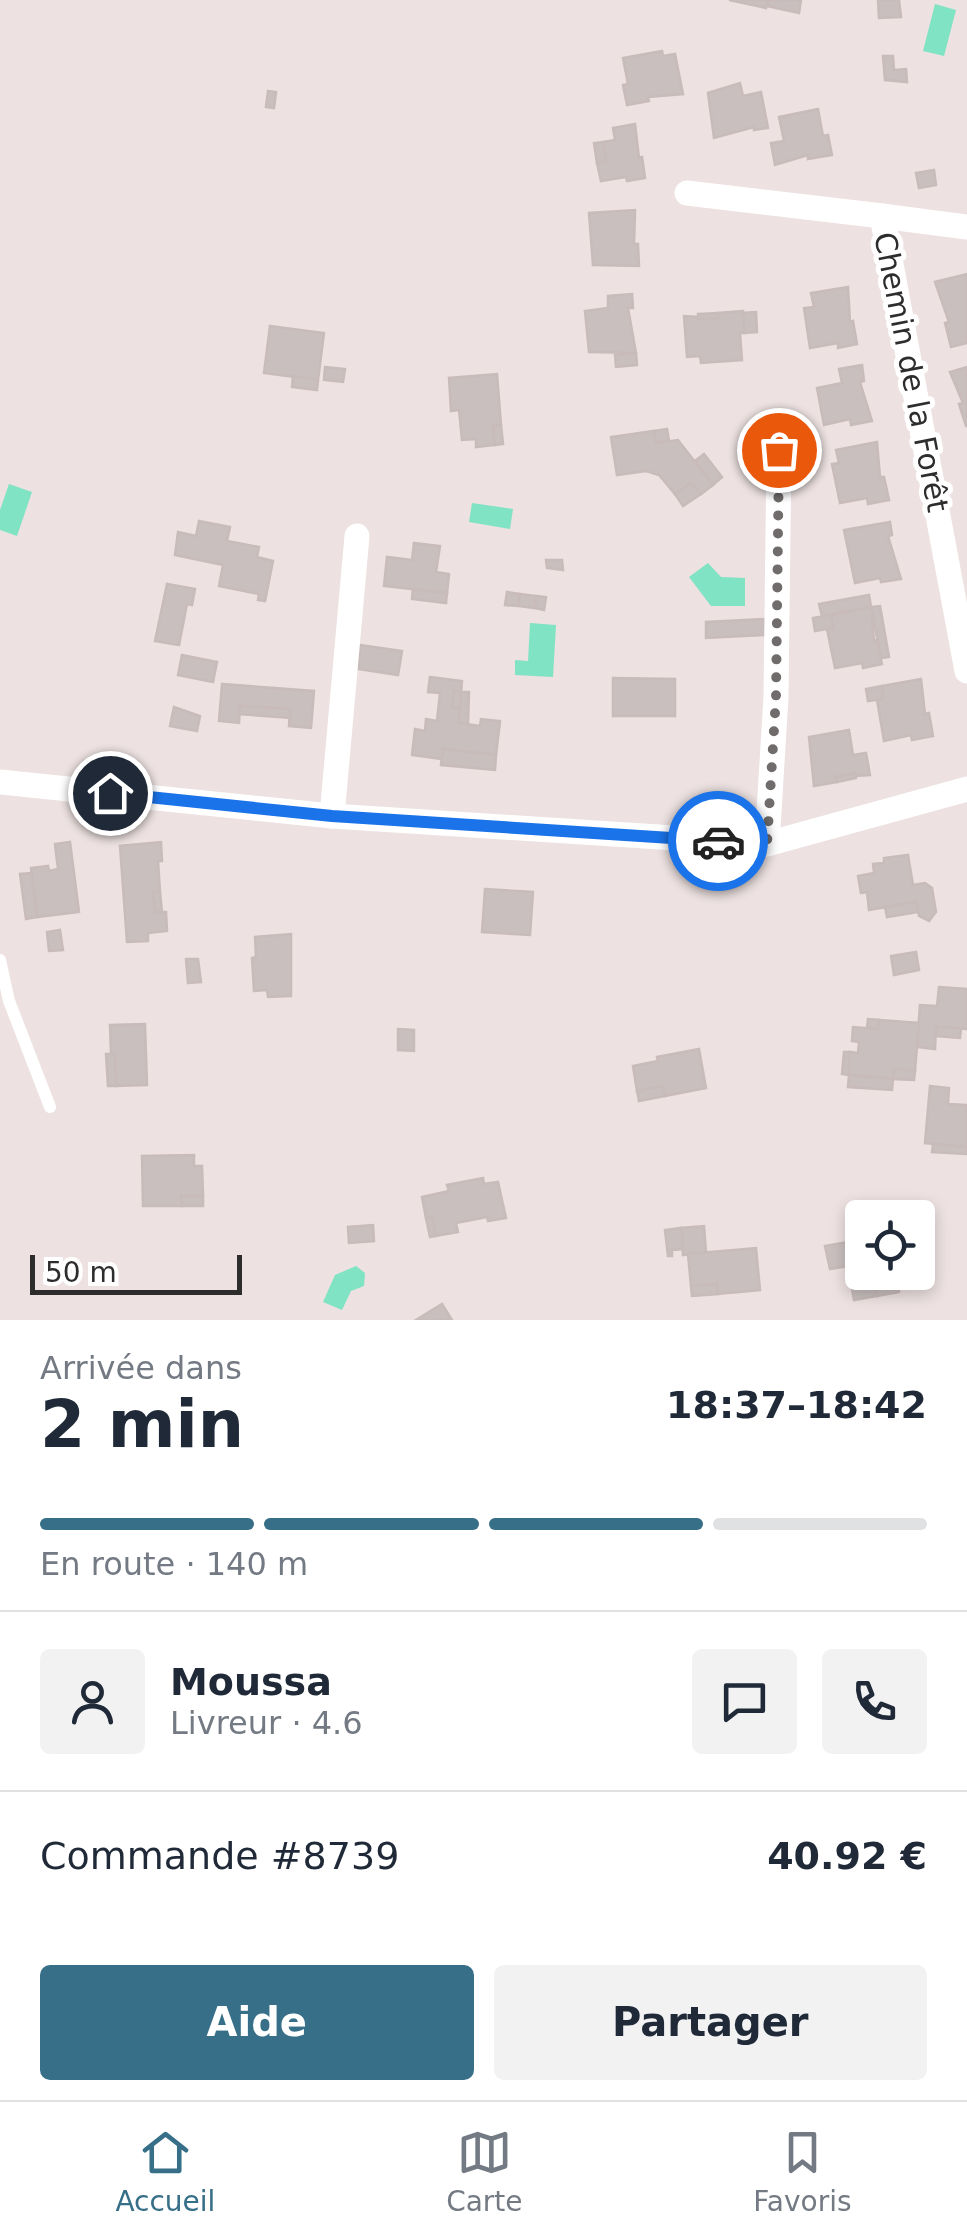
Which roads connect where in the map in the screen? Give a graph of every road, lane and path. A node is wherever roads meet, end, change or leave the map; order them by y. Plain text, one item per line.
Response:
1 (687, 192) dead end
2 (882, 216) junction
3 (967, 227) edge
4 (779, 450) dead end
5 (357, 536) dead end
6 (967, 670) edge
7 (0, 782) edge
8 (967, 788) edge
9 (332, 816) junction
10 (767, 844) junction
11 (0, 960) edge
12 (50, 1108) dead end

1 - 2 street
2 - 3 street, Chemin de la Forêt
2 - 6 street, Chemin de la Forêt
4 - 10 street
5 - 9 street
7 - 9 street
8 - 10 street
9 - 10 street
11 - 12 lane

